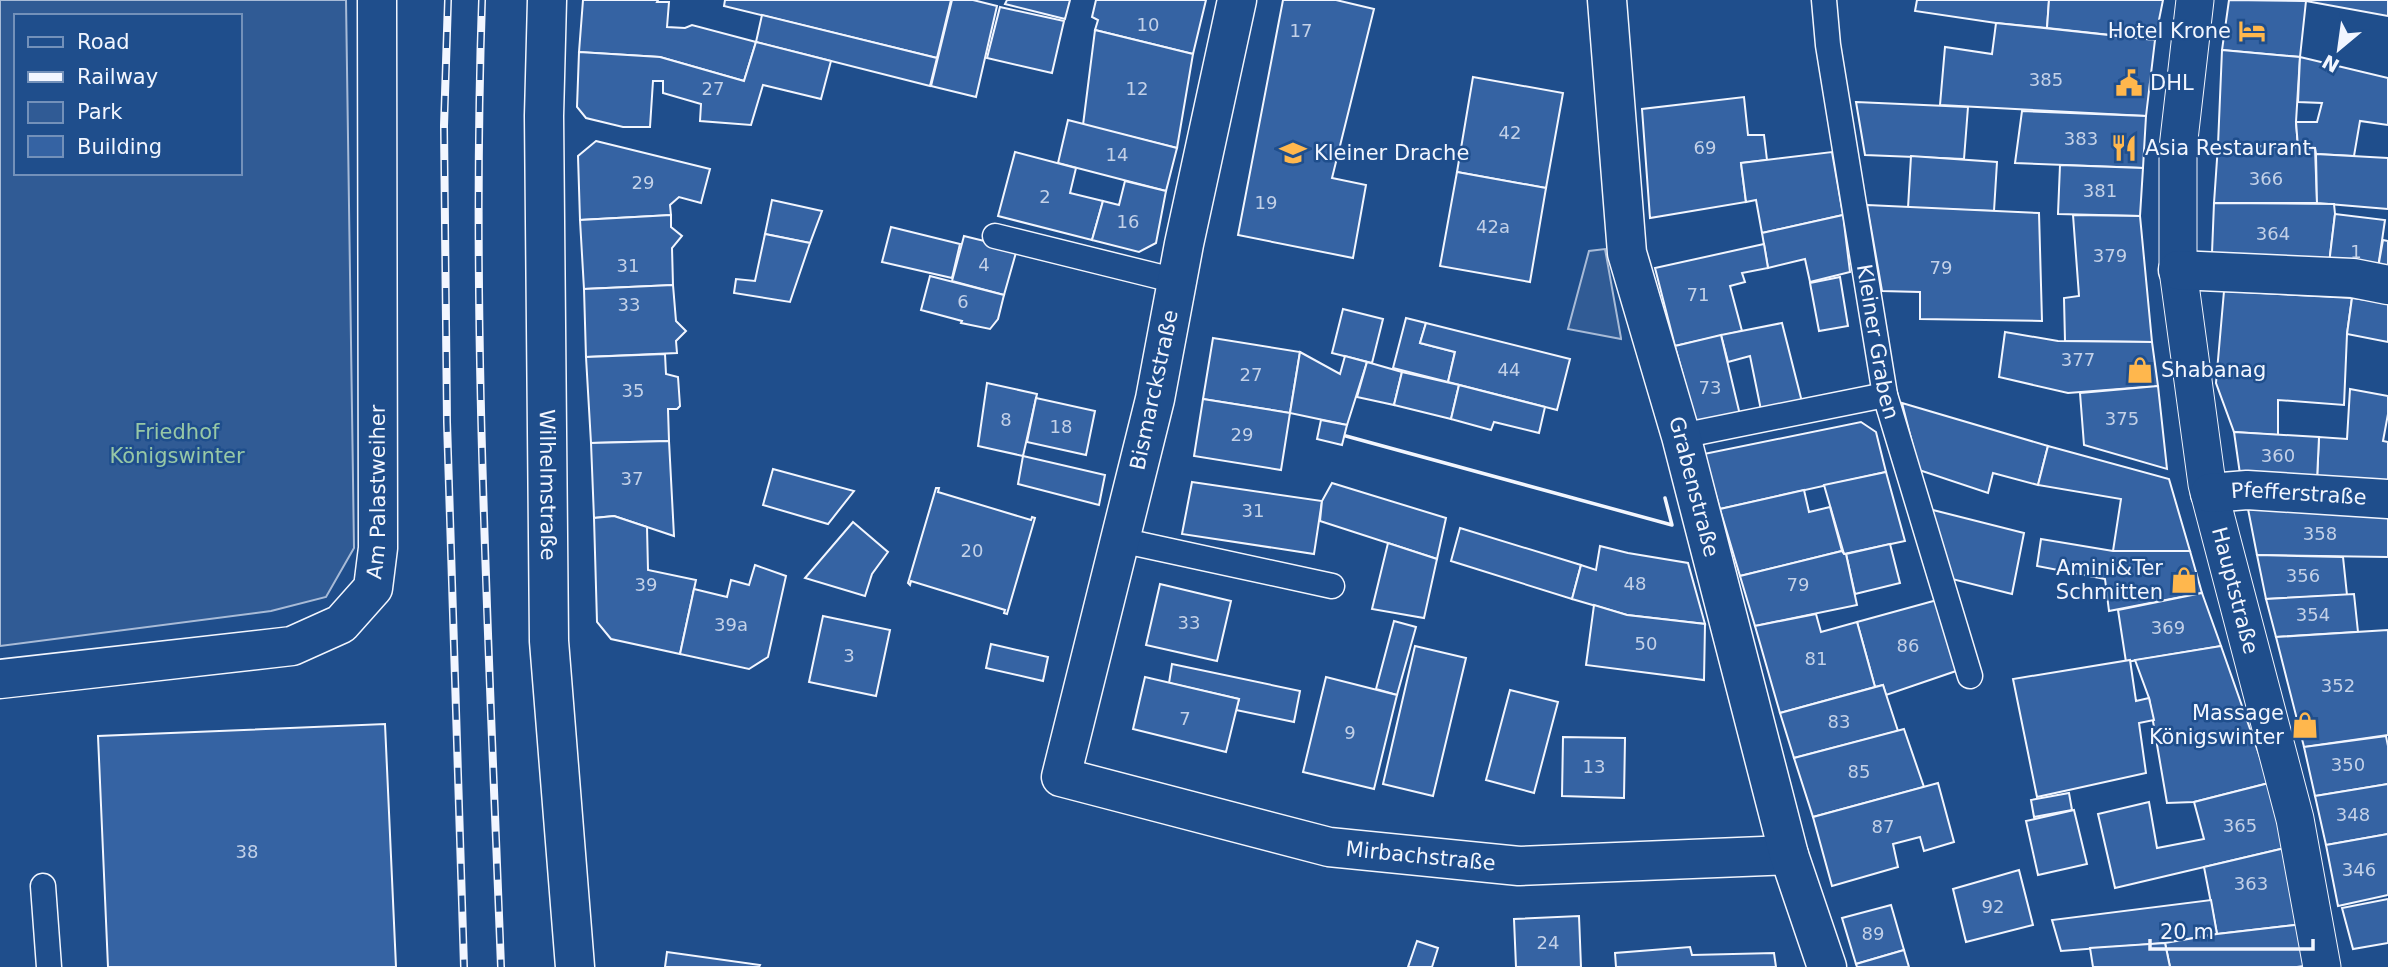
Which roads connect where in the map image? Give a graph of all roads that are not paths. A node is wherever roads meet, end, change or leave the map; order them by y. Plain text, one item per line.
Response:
1 (377, 0) edge
2 (547, 0) edge
3 (1237, 0) edge
4 (1607, 0) edge
5 (1824, 0) edge
6 (2195, 0) edge
7 (995, 236) dead end
8 (2178, 270) junction
9 (1177, 281) junction
10 (2388, 285) edge
11 (1885, 395) junction
12 (1681, 436) junction
13 (2210, 493) junction
14 (2388, 499) edge
15 (1120, 540) junction
16 (1332, 586) dead end
17 (1970, 676) dead end
18 (0, 679) edge
19 (1060, 777) joint
20 (1789, 855) junction
21 (43, 886) dead end
22 (49, 967) edge
23 (575, 967) edge
24 (1827, 967) edge
25 (2322, 967) edge

1 - 18 street, Am Palastweiher
2 - 23 street, Wilhelmstraße
3 - 9 street, Bismarckstraße
4 - 12 street, Grabenstraße
5 - 11 lane, Kleiner Graben
6 - 8 street, Hauptstraße
7 - 9 lane
8 - 10 street
8 - 13 street, Hauptstraße
9 - 15 street, Bismarckstraße
11 - 12 lane
11 - 17 lane, Kleiner Graben
12 - 20 street, Grabenstraße
13 - 14 street, Pfefferstraße
13 - 25 street, Hauptstraße
15 - 16 lane
15 - 19 street, Bismarckstraße
19 - 20 street, Mirbachstraße
20 - 24 street, Grabenstraße
21 - 22 lane

